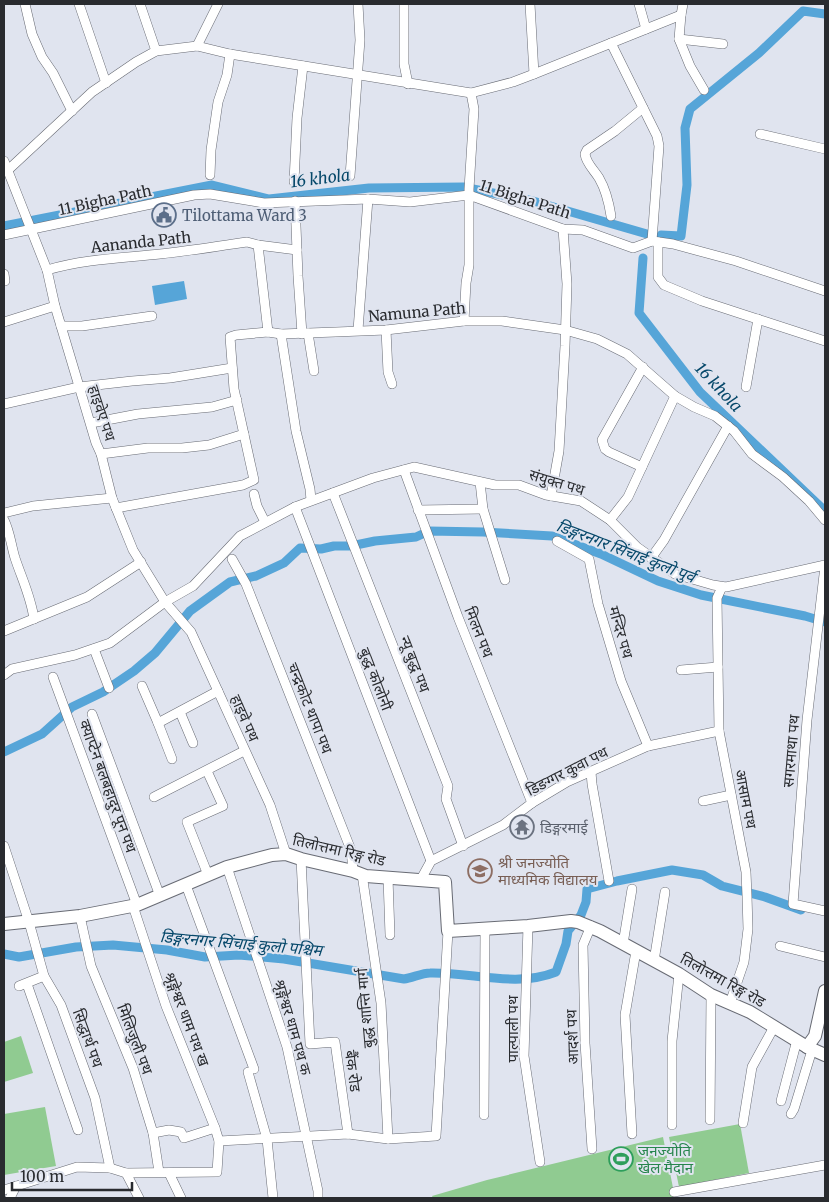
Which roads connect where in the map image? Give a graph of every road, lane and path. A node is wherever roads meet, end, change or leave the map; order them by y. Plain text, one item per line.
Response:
1 (25, 4) edge
2 (79, 4) edge
3 (140, 4) edge
4 (218, 4) edge
5 (358, 4) edge
6 (404, 4) edge
7 (530, 4) edge
8 (639, 4) edge
9 (683, 4) edge
10 (681, 15) junction
11 (646, 29) junction
12 (679, 39) junction
13 (611, 43) junction
14 (723, 44) dead end
15 (197, 46) junction
16 (156, 51) junction
17 (230, 54) junction
18 (303, 66) junction
19 (359, 74) junction
20 (534, 74) junction
21 (106, 83) junction
22 (408, 84) junction
23 (704, 90) dead end
24 (471, 93) junction
25 (643, 108) junction
26 (72, 111) junction
27 (760, 134) dead end
28 (825, 149) edge
29 (6, 165) edge
30 (210, 175) dead end
31 (350, 176) dead end
32 (294, 182) dead end
33 (469, 192) junction
34 (368, 199) junction
35 (295, 201) junction
36 (611, 216) dead end
37 (29, 228) junction
38 (563, 229) junction
39 (4, 235) edge
40 (655, 242) junction
41 (258, 245) junction
42 (297, 250) junction
43 (47, 270) junction
44 (825, 291) edge
45 (55, 306) junction
46 (152, 316) dead end
47 (758, 319) junction
48 (4, 322) edge
49 (464, 322) junction
50 (61, 326) junction
51 (358, 330) junction
52 (386, 330) junction
53 (565, 330) junction
54 (268, 332) junction
55 (305, 333) junction
56 (281, 334) junction
57 (825, 341) edge
58 (643, 367) junction
59 (232, 368) junction
60 (314, 371) dead end
61 (392, 384) dead end
62 (79, 387) junction
63 (746, 387) dead end
64 (675, 396) junction
65 (237, 400) junction
66 (4, 404) edge
67 (91, 423) junction
68 (728, 426) junction
69 (244, 434) junction
70 (101, 454) junction
71 (642, 467) junction
72 (404, 470) junction
73 (480, 482) junction
74 (333, 493) junction
75 (254, 494) dead end
76 (551, 496) junction
77 (112, 498) junction
78 (311, 500) junction
79 (295, 507) junction
80 (116, 508) junction
81 (483, 509) junction
82 (4, 513) edge
83 (419, 513) junction
84 (4, 520) edge
85 (610, 520) junction
86 (825, 520) edge
87 (265, 522) junction
88 (557, 541) dead end
89 (651, 558) junction
90 (232, 559) dead end
91 (141, 562) junction
92 (825, 566) edge
93 (505, 580) dead end
94 (722, 588) junction
95 (165, 602) junction
96 (34, 619) junction
97 (4, 631) edge
98 (94, 649) junction
99 (718, 667) junction
100 (681, 670) dead end
101 (4, 674) edge
102 (53, 677) dead end
103 (142, 686) dead end
104 (109, 688) dead end
105 (218, 691) junction
106 (180, 712) junction
107 (92, 714) dead end
108 (158, 723) junction
109 (718, 731) junction
110 (193, 742) dead end
111 (648, 746) junction
112 (244, 750) junction
113 (172, 759) dead end
114 (207, 770) junction
115 (591, 772) junction
116 (731, 796) junction
117 (154, 797) dead end
118 (702, 800) dead end
119 (532, 803) junction
120 (4, 846) edge
121 (463, 846) junction
122 (286, 854) junction
123 (301, 860) junction
124 (431, 861) junction
125 (228, 867) junction
126 (358, 872) junction
127 (208, 875) junction
128 (388, 878) junction
129 (420, 881) junction
130 (609, 881) dead end
131 (186, 885) junction
132 (632, 889) dead end
133 (665, 892) dead end
134 (160, 896) junction
135 (135, 906) junction
136 (825, 911) edge
137 (80, 916) junction
138 (30, 922) junction
139 (580, 923) junction
140 (4, 924) edge
141 (528, 926) junction
142 (485, 929) junction
143 (448, 931) junction
144 (390, 935) dead end
145 (623, 944) junction
146 (780, 946) dead end
147 (636, 951) junction
148 (825, 957) edge
149 (654, 961) junction
150 (43, 973) junction
151 (680, 974) junction
152 (825, 991) edge
153 (711, 995) junction
154 (730, 1003) junction
155 (774, 1026) junction
156 (805, 1046) junction
157 (825, 1055) edge
158 (781, 1101) dead end
159 (792, 1114) dead end
160 (484, 1115) dead end
161 (710, 1120) dead end
162 (743, 1123) dead end
163 (672, 1125) dead end
164 (215, 1128) junction
165 (78, 1130) dead end
166 (153, 1133) junction
167 (348, 1134) junction
168 (632, 1134) dead end
169 (307, 1137) junction
170 (267, 1139) junction
171 (388, 1139) junction
172 (219, 1141) junction
173 (592, 1149) dead end
174 (540, 1162) dead end
175 (825, 1166) edge
176 (110, 1168) junction
177 (159, 1172) junction
178 (126, 1173) junction
179 (169, 1173) junction
180 (16, 1186) junction
181 (4, 1190) edge
182 (674, 1192) dead end
183 (10, 1198) edge
184 (139, 1198) edge
185 (181, 1198) edge
186 (273, 1198) edge
187 (318, 1198) edge

1 - 26 street
2 - 21 street
3 - 16 street
4 - 15 street
5 - 19 street
6 - 22 street
7 - 20 street
8 - 11 street
9 - 10 street
10 - 11 street
10 - 12 street
11 - 13 street
12 - 14 street
12 - 23 street
13 - 20 street
13 - 25 street
15 - 16 street
15 - 17 street
16 - 21 street
17 - 18 street
17 - 30 street
18 - 19 street
18 - 32 street
19 - 22 street
19 - 31 street
20 - 24 street
21 - 26 street
22 - 24 street
24 - 33 street
25 - 36 street
25 - 40 street
26 - 29 street
27 - 28 street
29 - 37 street, हाइवेए पथ
33 - 34 street, 11 Bigha Path
33 - 38 street, 11 Bigha Path
33 - 49 street
34 - 35 street, 11 Bigha Path
34 - 51 street
35 - 37 street, 11 Bigha Path
35 - 42 street
37 - 39 street, 11 Bigha Path
37 - 43 street, हाइवेए पथ
38 - 40 street, 11 Bigha Path
38 - 53 street
40 - 44 street, 11 Bigha Path
40 - 47 street
41 - 42 street, Aananda Path
41 - 43 street, Aananda Path
41 - 54 street
42 - 55 street
43 - 45 street, हाइवेए पथ
45 - 48 street
45 - 50 street, हाइवेए पथ
46 - 50 street
47 - 57 street
47 - 63 street
49 - 52 street, Namuna Path
49 - 53 street, Namuna Path
50 - 62 street, हाइवेए पथ
51 - 52 street, Namuna Path
51 - 55 street, Namuna Path
52 - 61 street
53 - 58 street, Namuna Path
53 - 76 street
54 - 56 street, Namuna Path
54 - 59 street, Namuna Path
55 - 56 street, Namuna Path
55 - 60 street
56 - 78 street
58 - 64 street, Namuna Path
58 - 71 street
59 - 62 street
59 - 65 street, Namuna Path
62 - 66 street
62 - 67 street, हाइवेए पथ
64 - 68 street, Namuna Path
64 - 71 street
65 - 67 street
65 - 69 street, Namuna Path
67 - 70 street, हाइवेए पथ
68 - 86 street, Namuna Path
68 - 89 street
69 - 70 street
69 - 80 street, Namuna Path
70 - 77 street, हाइवेए पथ
71 - 85 street
72 - 73 street, संयुक्त पथ
72 - 74 street, संयुक्त पथ
72 - 83 street, मिलन पथ
73 - 76 street, संयुक्त पथ
73 - 81 street
74 - 78 street, संयुक्त पथ
74 - 121 street, न्यू बुद्ध पथ
75 - 87 street
76 - 85 street, संयुक्त पथ
77 - 80 street, हाइवेए पथ
77 - 82 street
78 - 79 street, संयुक्त पथ
79 - 87 street
79 - 124 street, बुद्ध कोलोनी
80 - 91 street, हाइवेए पथ
81 - 83 street
81 - 93 street
83 - 119 street, मिलन पथ
84 - 96 street
85 - 89 street, संयुक्त पथ
87 - 95 street
88 - 111 street, मन्दिर पथ
89 - 94 street, संयुक्त पथ
90 - 126 street, चन्द्रकोट थापा पथ
91 - 95 street, हाइवेए पथ
91 - 96 street
92 - 94 street, संयुक्त पथ
92 - 136 street, सगरमाथा पथ
94 - 99 street, आसाम पथ
95 - 98 street
95 - 105 street, हाइवे पथ
96 - 97 street
98 - 101 street
98 - 104 street
99 - 100 street
99 - 109 street, आसाम पथ
102 - 135 street, क्याप्टेन बलबहादुर पून पथ
103 - 108 street
105 - 106 street
105 - 112 street, हाइवे पथ
106 - 108 street
106 - 110 street
107 - 134 street
108 - 113 street
109 - 111 street, डिङग्गर कुवा पथ
109 - 116 street, आसाम पथ
111 - 115 street, डिङग्गर कुवा पथ
112 - 114 street
112 - 122 street, हाइवे पथ
114 - 117 street
114 - 127 street
115 - 119 street, डिङग्गर कुवा पथ
115 - 130 street
116 - 118 street
116 - 154 street, आसाम पथ
119 - 121 street, डिङग्गर कुवा पथ
120 - 138 street, सिद्धार्थ पथ
121 - 124 street, डिङग्गर कुवा पथ
122 - 123 street, तिलोत्तमा रिङ्ग रोड
122 - 125 street, तिलोत्तमा रिङ्ग रोड
123 - 126 street, तिलोत्तमा रिङ्ग रोड
123 - 167 street, बैंक रोड
124 - 129 street
125 - 127 street, तिलोत्तमा रिङ्ग रोड
125 - 169 street, श्रृङ्गेश्वर धाम पथ क
126 - 128 street, तिलोत्तमा रिङ्ग रोड
126 - 171 street, बुद्ध शान्ति मार्ग
127 - 131 street, तिलोत्तमा रिङ्ग रोड
128 - 129 street, तिलोत्तमा रिङ्ग रोड
128 - 144 street
129 - 143 street, तिलोत्तमा रिङ्ग रोड
131 - 134 street, तिलोत्तमा रिङ्ग रोड
131 - 170 street
132 - 145 street
133 - 149 street
134 - 135 street, तिलोत्तमा रिङ्ग रोड
135 - 137 street, तिलोत्तमा रिङ्ग रोड
135 - 164 street, श्रृङ्गेश्वर धाम पथ ख
137 - 138 street, तिलोत्तमा रिङ्ग रोड
137 - 166 street, मिलिजुली पथ
138 - 140 street, तिलोत्तमा रिङ्ग रोड
138 - 150 street, सिद्धार्थ पथ
139 - 141 street
139 - 145 street, तिलोत्तमा रिङ्ग रोड
139 - 173 street, आदर्श पथ
141 - 142 street
141 - 174 street, पाल्पाली पथ
142 - 143 street
142 - 160 street
143 - 171 street
145 - 147 street, तिलोत्तमा रिङ्ग रोड
146 - 148 street
147 - 149 street, तिलोत्तमा रिङ्ग रोड
147 - 168 street
149 - 151 street, तिलोत्तमा रिङ्ग रोड
150 - 165 street
150 - 176 street, सिद्धार्थ पथ
151 - 153 street, तिलोत्तमा रिङ्ग रोड
151 - 163 street
152 - 156 street
153 - 154 street, तिलोत्तमा रिङ्ग रोड
153 - 161 street
154 - 155 street, तिलोत्तमा रिङ्ग रोड
155 - 156 street, तिलोत्तमा रिङ्ग रोड
155 - 162 street
156 - 157 street, तिलोत्तमा रिङ्ग रोड
156 - 158 street
156 - 159 street
164 - 166 street
164 - 172 street, श्रृङ्गेश्वर धाम पथ ख
166 - 177 street, मिलिजुली पथ
167 - 169 street
167 - 171 street
169 - 170 street
169 - 187 street, श्रृङ्गेश्वर धाम पथ क
170 - 172 street
170 - 186 street
172 - 179 street
175 - 182 street
176 - 178 street
176 - 180 street
177 - 178 street
177 - 179 street
178 - 184 street
179 - 185 street
180 - 181 street
180 - 183 street

